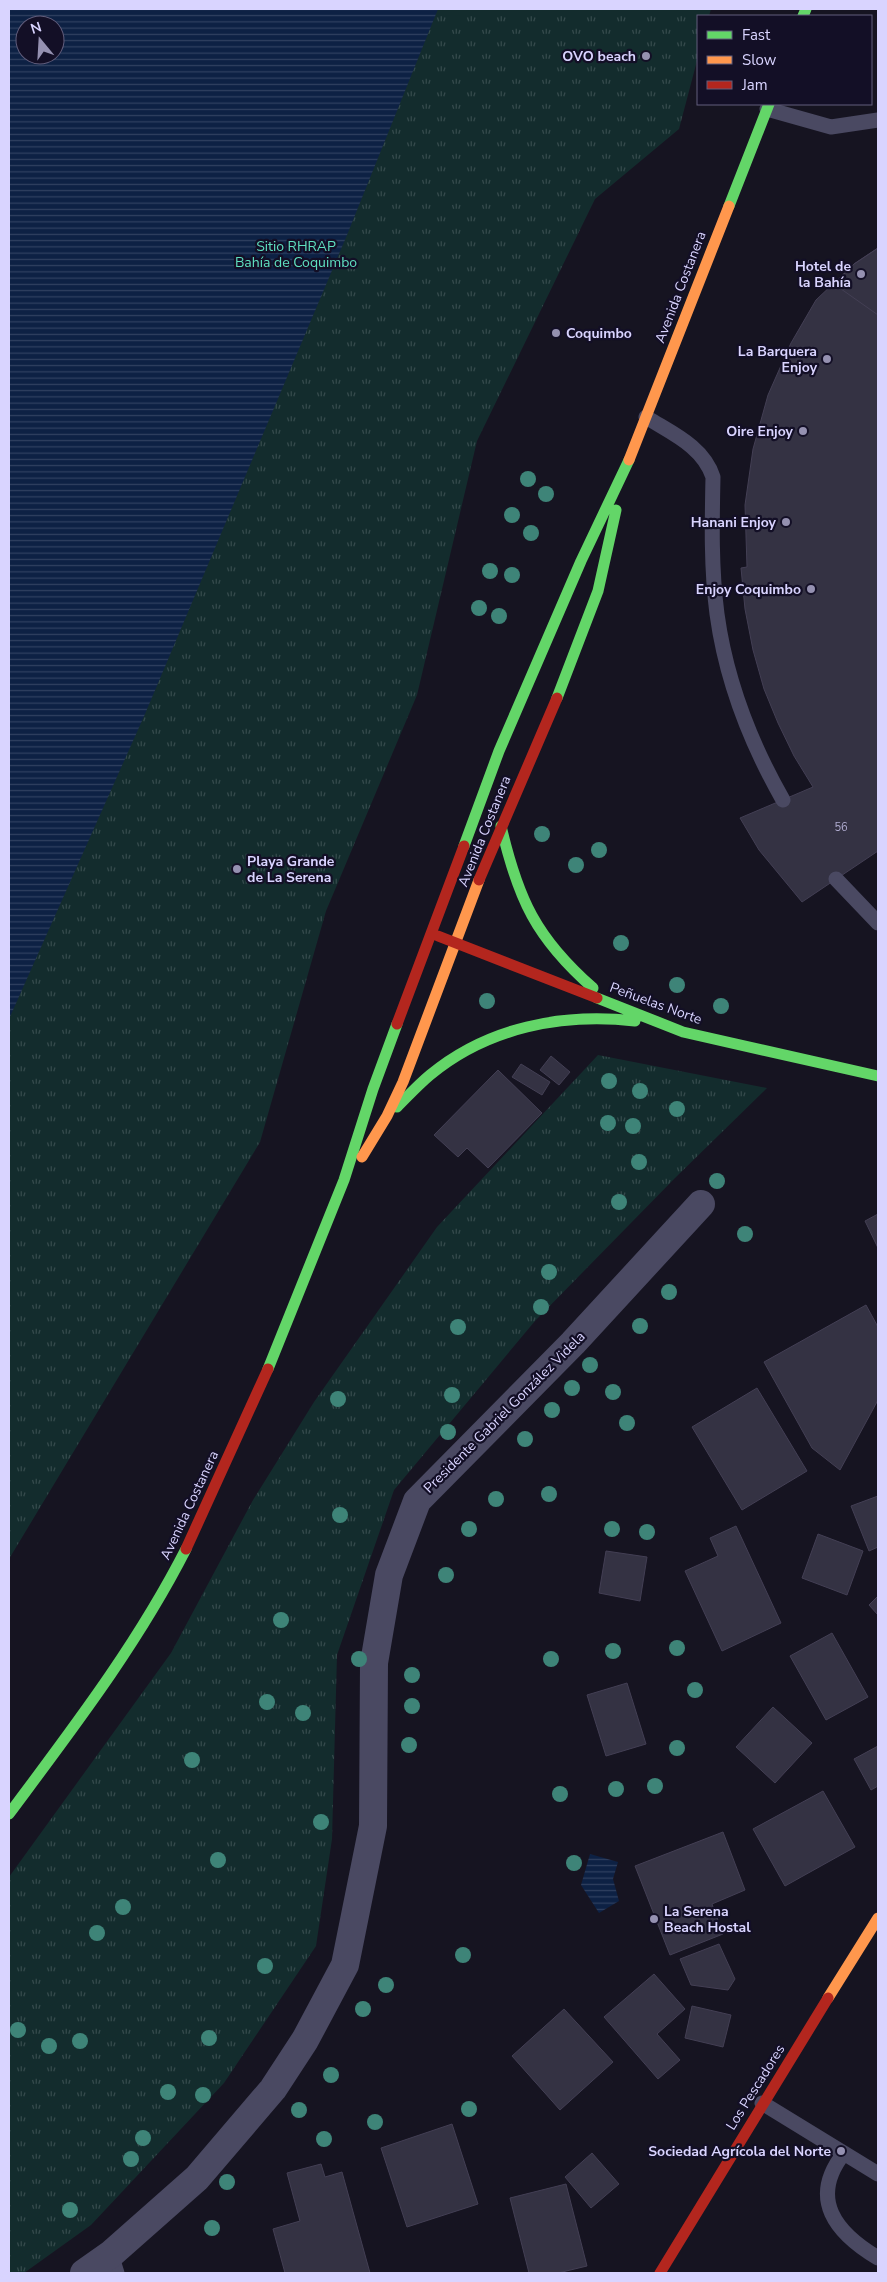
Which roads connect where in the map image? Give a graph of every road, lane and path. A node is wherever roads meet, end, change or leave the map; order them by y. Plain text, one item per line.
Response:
1 (768, 107) edge
2 (878, 120) edge
3 (646, 417) junction
4 (620, 482) junction
5 (783, 800) dead end
6 (502, 826) junction
7 (836, 879) dead end
8 (878, 923) edge
9 (430, 934) junction
10 (455, 943) junction
11 (622, 1007) junction
12 (683, 1032) junction
13 (878, 1076) edge
14 (387, 1116) junction
15 (344, 1180) junction
16 (701, 1204) dead end
17 (9, 1814) edge
18 (878, 1918) edge
19 (762, 2103) junction
20 (844, 2153) junction
21 (878, 2174) edge
22 (878, 2258) edge
23 (114, 2263) edge
24 (84, 2273) edge
25 (660, 2273) edge

1 - 2 lane
1 - 3 main road, Avenida Costanera
3 - 4 main road, Avenida Costanera
3 - 5 lane
4 - 6 main road, Avenida Costanera
4 - 9 main road, Avenida Costanera
6 - 10 main road, Avenida Costanera
6 - 11 main road
7 - 8 lane
9 - 10 main road, Peñuelas Norte
9 - 15 main road, Avenida Costanera
10 - 11 main road, Peñuelas Norte
10 - 14 main road, Avenida Costanera
11 - 12 main road, Peñuelas Norte
12 - 13 main road, Peñuelas Norte
12 - 14 main road
14 - 15 main road, Avenida Costanera
15 - 17 main road, Avenida Costanera
16 - 23 street, Presidente Gabriel González Videla
18 - 19 main road, Los Pescadores
19 - 20 lane
19 - 25 main road, Los Pescadores
20 - 21 lane
20 - 22 lane
23 - 24 street, Presidente Gabriel González Videla

